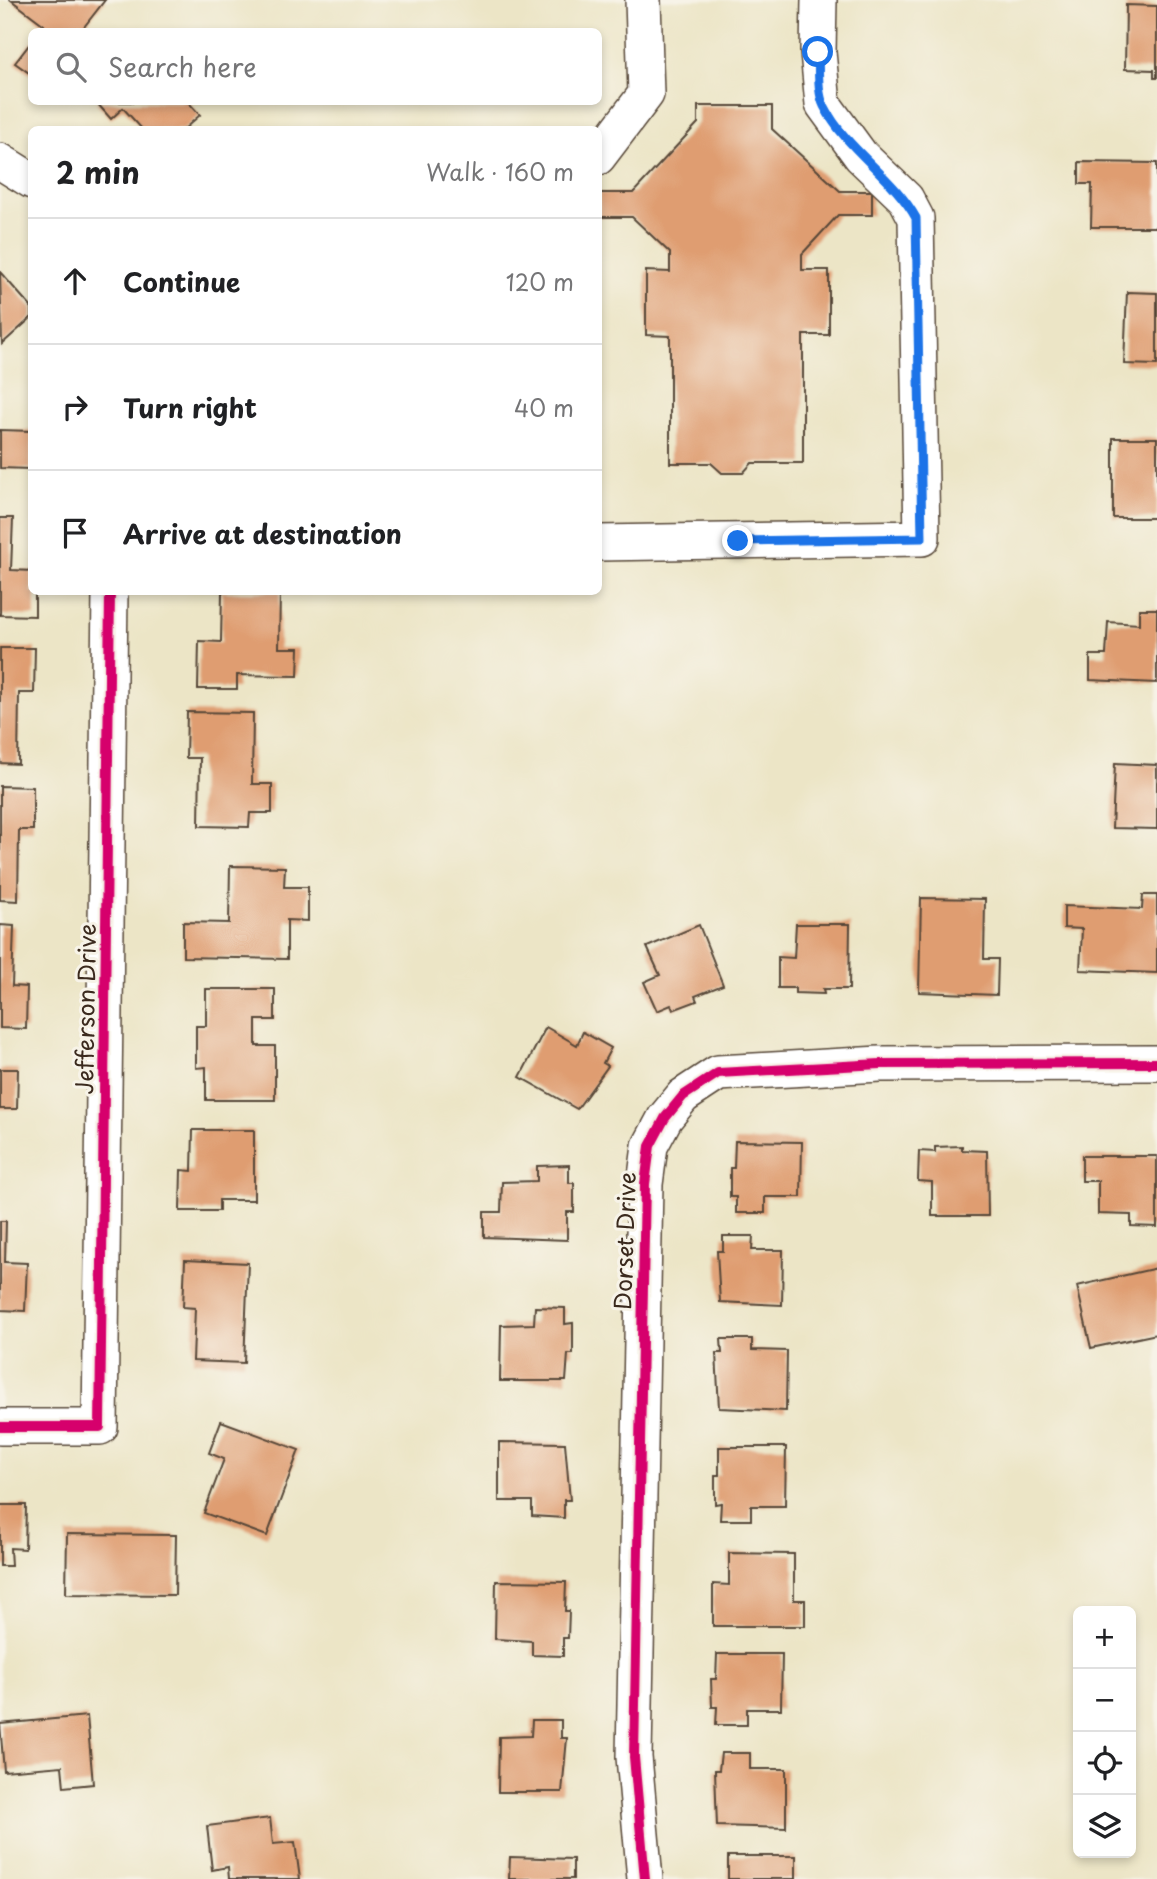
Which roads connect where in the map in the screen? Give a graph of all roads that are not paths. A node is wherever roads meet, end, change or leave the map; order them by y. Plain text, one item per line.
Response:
1 (643, 0) edge
2 (819, 0) edge
3 (602, 152) edge
4 (0, 161) edge
5 (28, 178) edge
6 (602, 543) edge
7 (110, 595) edge
8 (1157, 1063) edge
9 (0, 1427) edge
10 (645, 1879) edge

1 - 3 street
2 - 6 street
4 - 5 street
7 - 9 street, Jefferson Drive
8 - 10 street, Dorset Drive

